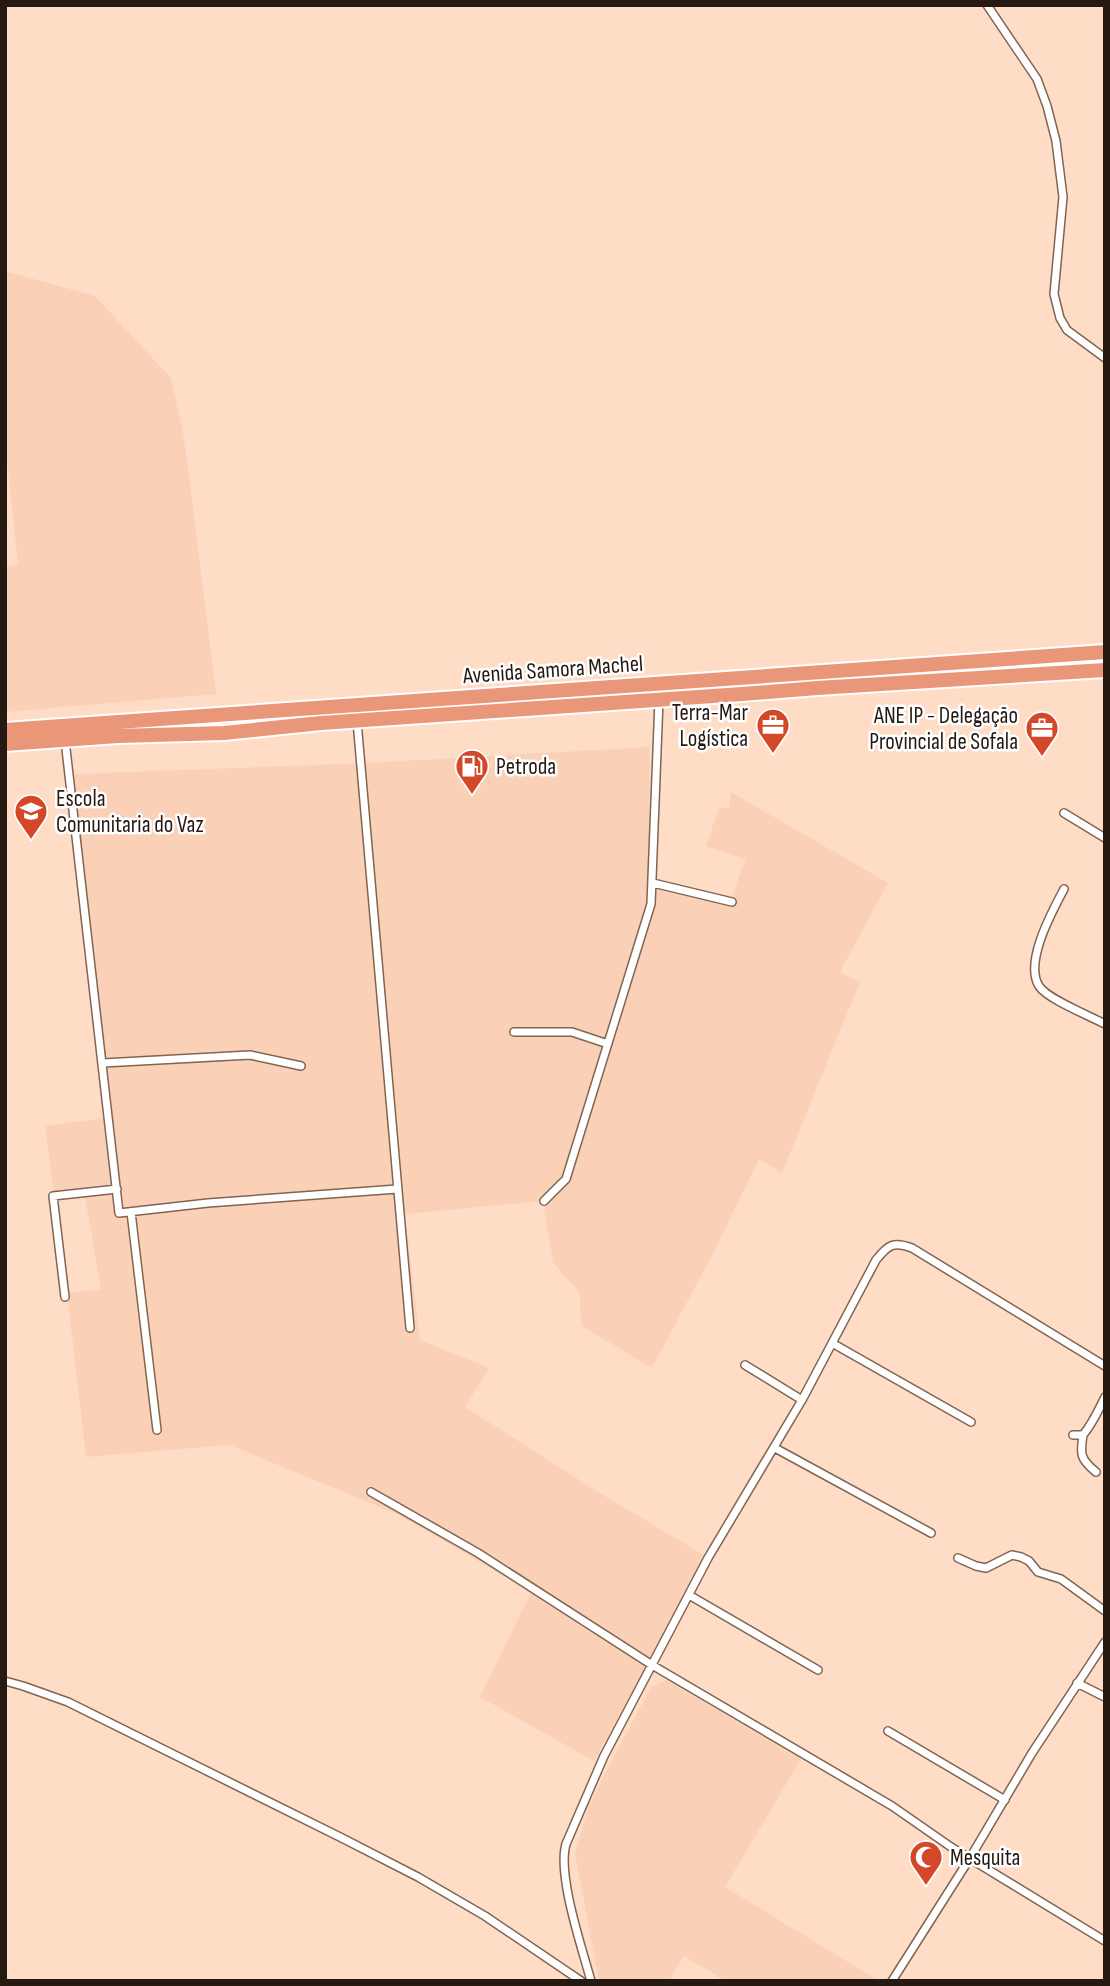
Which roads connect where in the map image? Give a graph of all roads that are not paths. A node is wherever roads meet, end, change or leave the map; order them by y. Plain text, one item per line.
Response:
1 (987, 5) edge
2 (1105, 358) edge
3 (1105, 652) edge
4 (1105, 670) edge
5 (659, 699) junction
6 (356, 721) junction
7 (5, 730) edge
8 (65, 740) junction
9 (5, 744) edge
10 (1063, 813) dead end
11 (1105, 838) edge
12 (653, 883) junction
13 (1064, 889) dead end
14 (732, 902) dead end
15 (1105, 1024) edge
16 (514, 1032) dead end
17 (608, 1044) junction
18 (103, 1063) junction
19 (301, 1066) dead end
20 (117, 1189) junction
21 (397, 1189) junction
22 (544, 1201) dead end
23 (131, 1212) junction
24 (65, 1297) dead end
25 (410, 1328) dead end
26 (832, 1343) junction
27 (746, 1365) dead end
28 (1105, 1366) edge
29 (1105, 1397) edge
30 (802, 1400) junction
31 (971, 1422) dead end
32 (157, 1430) dead end
33 (1073, 1435) dead end
34 (1083, 1435) junction
35 (775, 1447) junction
36 (1096, 1472) dead end
37 (371, 1492) dead end
38 (931, 1533) dead end
39 (958, 1558) dead end
40 (689, 1595) junction
41 (1105, 1611) edge
42 (1105, 1642) edge
43 (652, 1665) junction
44 (818, 1670) dead end
45 (5, 1681) edge
46 (1077, 1683) junction
47 (1105, 1697) edge
48 (888, 1731) dead end
49 (1005, 1800) junction
50 (970, 1858) junction
51 (1105, 1941) edge
52 (580, 1981) edge
53 (592, 1981) edge
54 (892, 1981) edge

1 - 2 street
3 - 7 highway, Avenida Samora Machel
4 - 5 highway, Avenida Samora Machel
5 - 6 highway, Avenida Samora Machel
5 - 12 street
6 - 8 highway, Avenida Samora Machel
6 - 21 street
8 - 9 highway, Avenida Samora Machel
8 - 18 street
10 - 11 street
12 - 14 street
12 - 17 street
13 - 15 street
16 - 17 street
17 - 22 street
18 - 19 street
18 - 20 street
20 - 23 street
20 - 24 street
21 - 23 street
21 - 25 street
23 - 32 street
26 - 28 street
26 - 30 street
26 - 31 street
27 - 30 street
29 - 34 street
30 - 35 street
33 - 34 street
34 - 36 street
35 - 38 street
35 - 40 street
37 - 43 street
39 - 41 street
40 - 43 street
40 - 44 street
42 - 46 street
43 - 50 street
43 - 53 street
45 - 52 street
46 - 47 street
46 - 49 street
48 - 49 street
49 - 50 street
50 - 51 street
50 - 54 street

